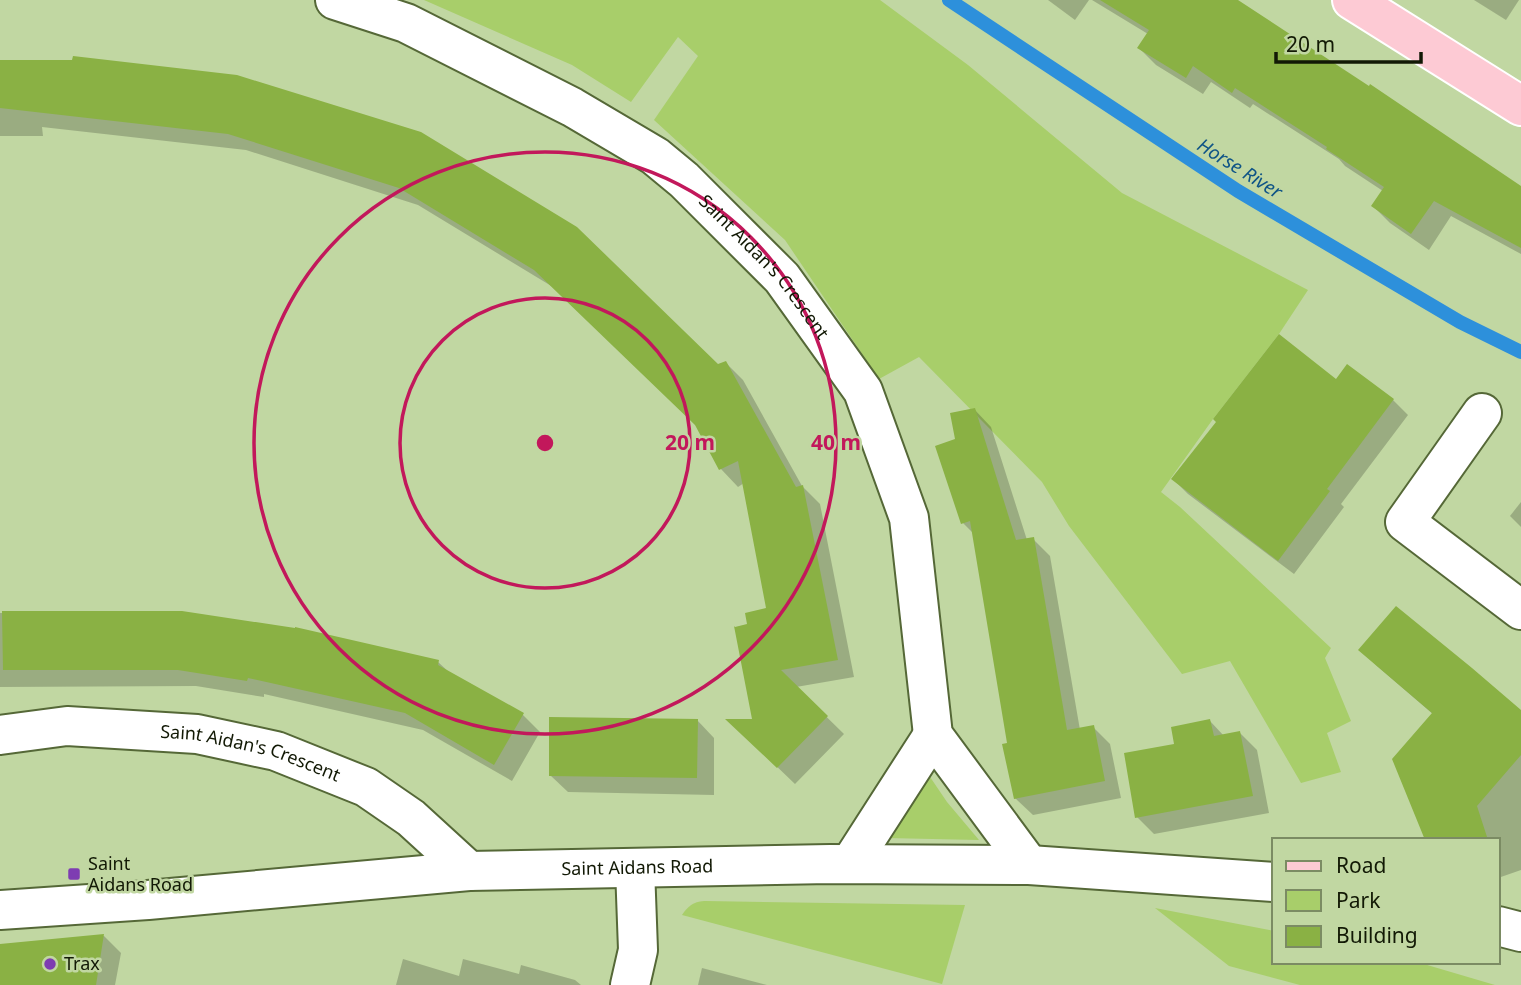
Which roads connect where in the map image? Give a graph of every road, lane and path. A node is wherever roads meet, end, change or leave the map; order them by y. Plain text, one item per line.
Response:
1 (335, 0) edge
2 (1352, 0) edge
3 (1521, 106) edge
4 (1482, 412) dead end
5 (1521, 610) edge
6 (933, 735) junction
7 (0, 736) edge
8 (850, 864) junction
9 (1029, 864) junction
10 (635, 868) junction
11 (469, 871) junction
12 (1272, 882) edge
13 (0, 910) edge
14 (1500, 927) edge
15 (1521, 932) edge
16 (630, 985) edge

1 - 6 street, Saint Aidan's Crescent
2 - 3 main road
4 - 5 street
6 - 8 street
6 - 9 street
7 - 11 street, Saint Aidan's Crescent
8 - 9 street, Saint Aidans Road
8 - 10 street, Saint Aidans Road
9 - 12 street, Saint Aidans Road
10 - 11 street, Saint Aidans Road
10 - 16 street
11 - 13 street, Saint Aidans Road
14 - 15 street

